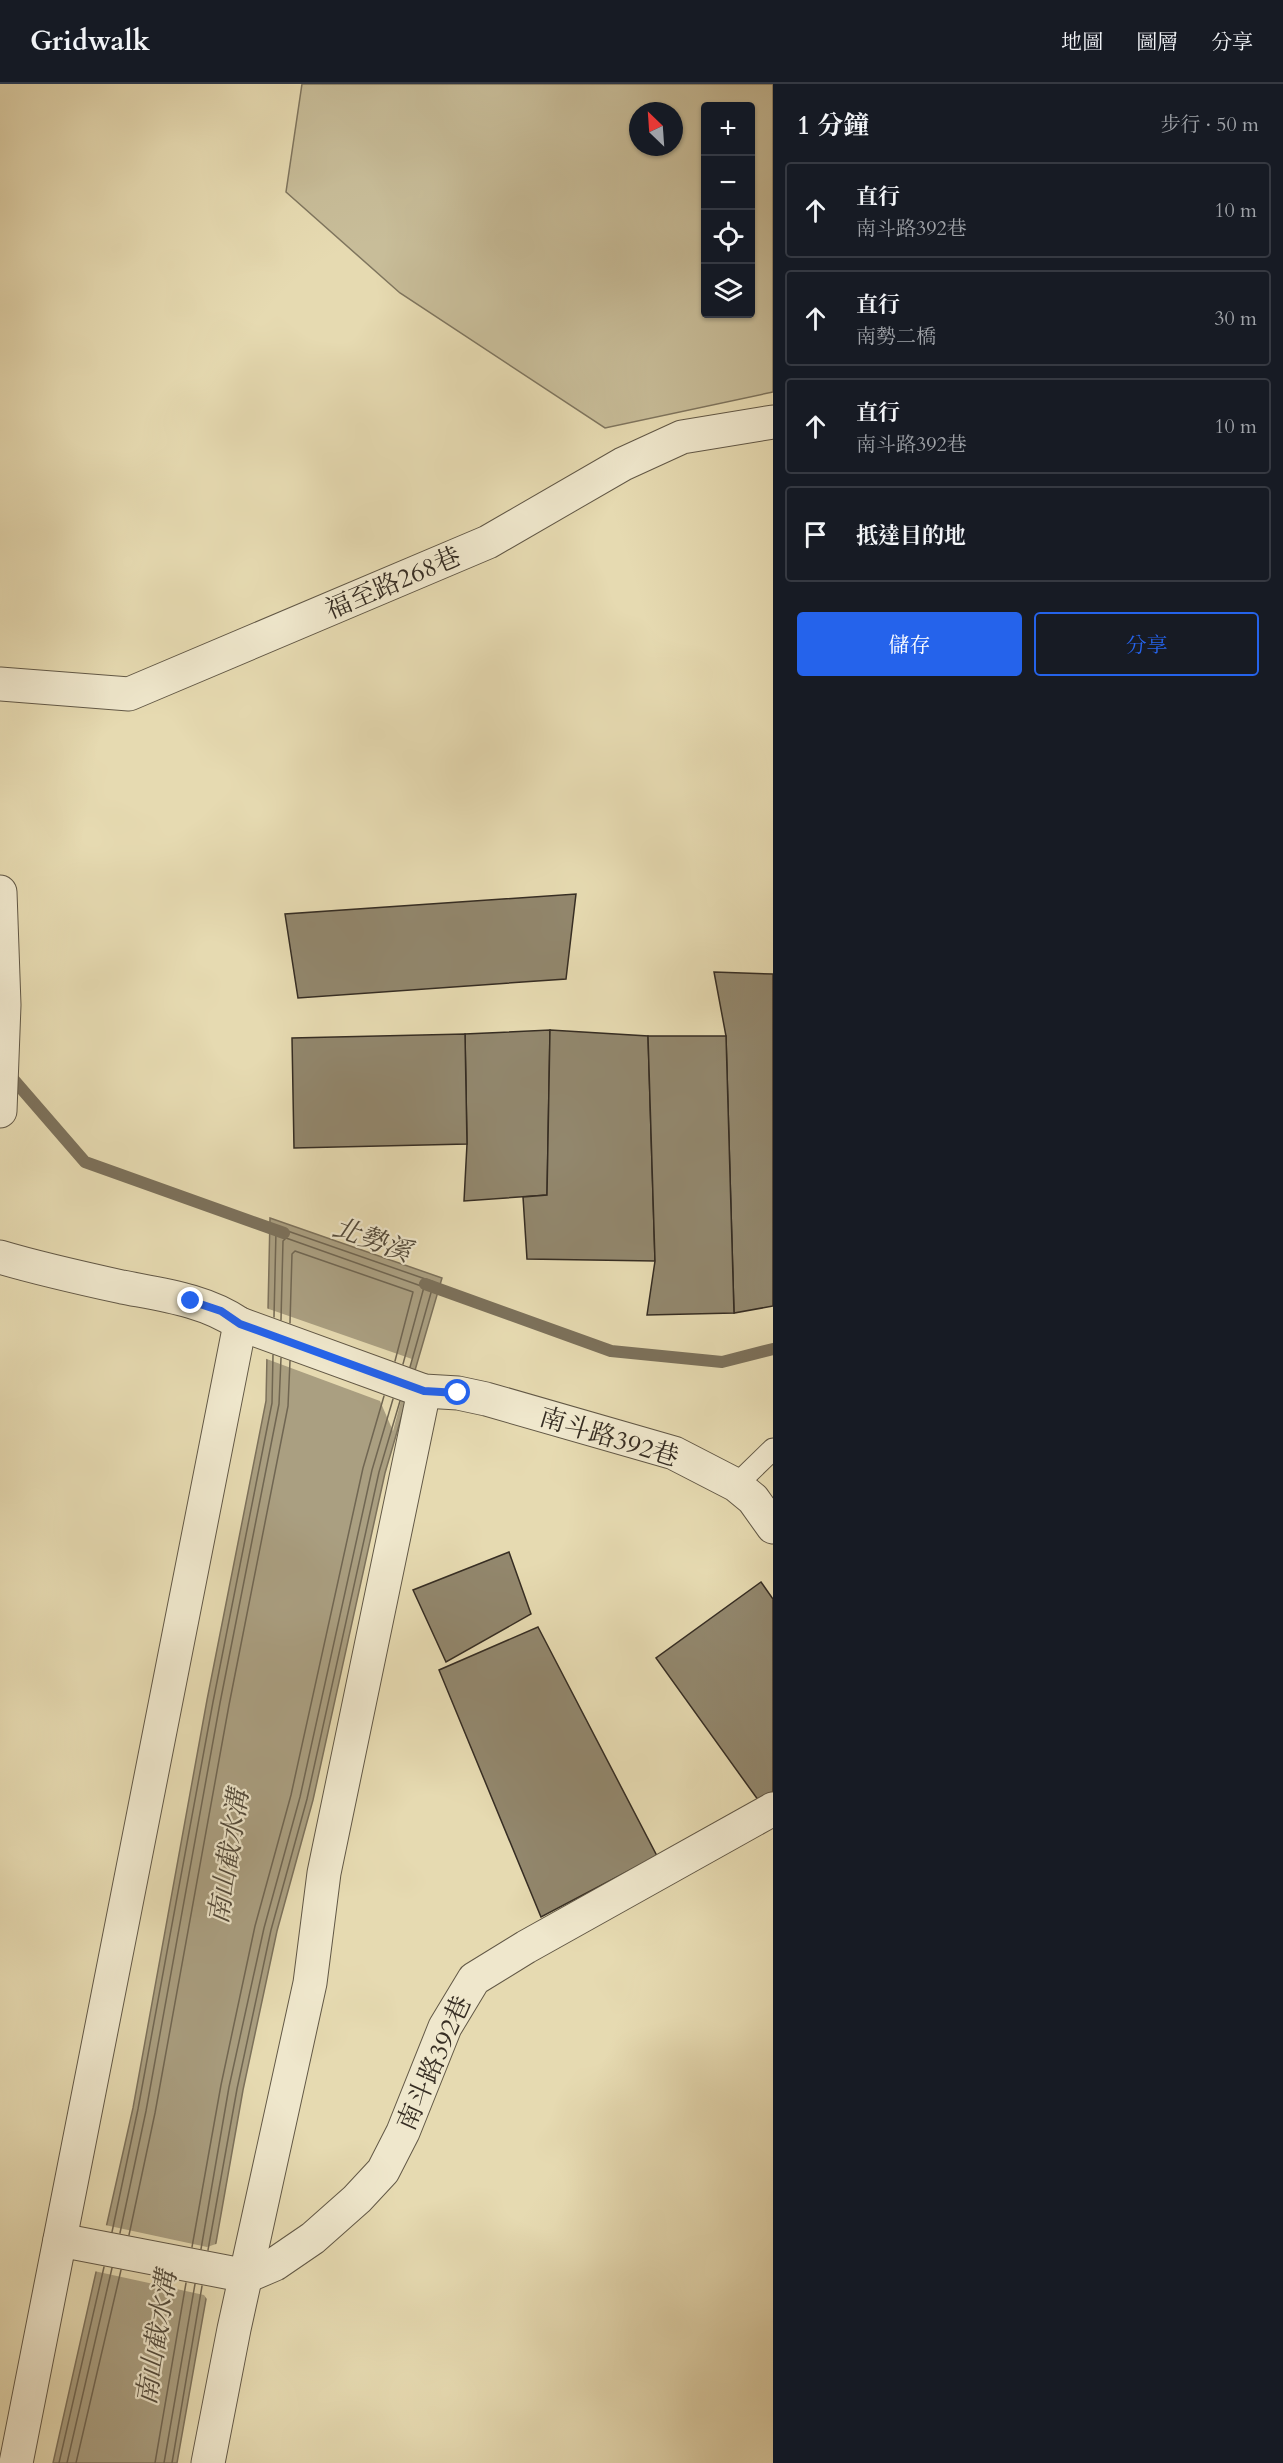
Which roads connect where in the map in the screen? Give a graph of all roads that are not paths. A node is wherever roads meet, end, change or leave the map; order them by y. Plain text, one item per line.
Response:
1 (773, 422) edge
2 (0, 684) edge
3 (0, 892) edge
4 (1, 1104) edge
5 (0, 1257) edge
6 (240, 1324) junction
7 (424, 1391) junction
8 (773, 1449) edge
9 (736, 1485) junction
10 (773, 1527) edge
11 (773, 1809) edge
12 (60, 2240) junction
13 (247, 2276) junction
14 (16, 2463) edge
15 (208, 2463) edge

1 - 2 street, 福至路268巷
3 - 4 street
5 - 6 street
6 - 7 street, 南斗路392巷
6 - 12 street
7 - 9 street, 南斗路392巷
7 - 13 street
8 - 9 lane
9 - 10 street, 南斗路392巷
11 - 13 street, 南斗路392巷
12 - 13 street
12 - 14 street
13 - 15 street

